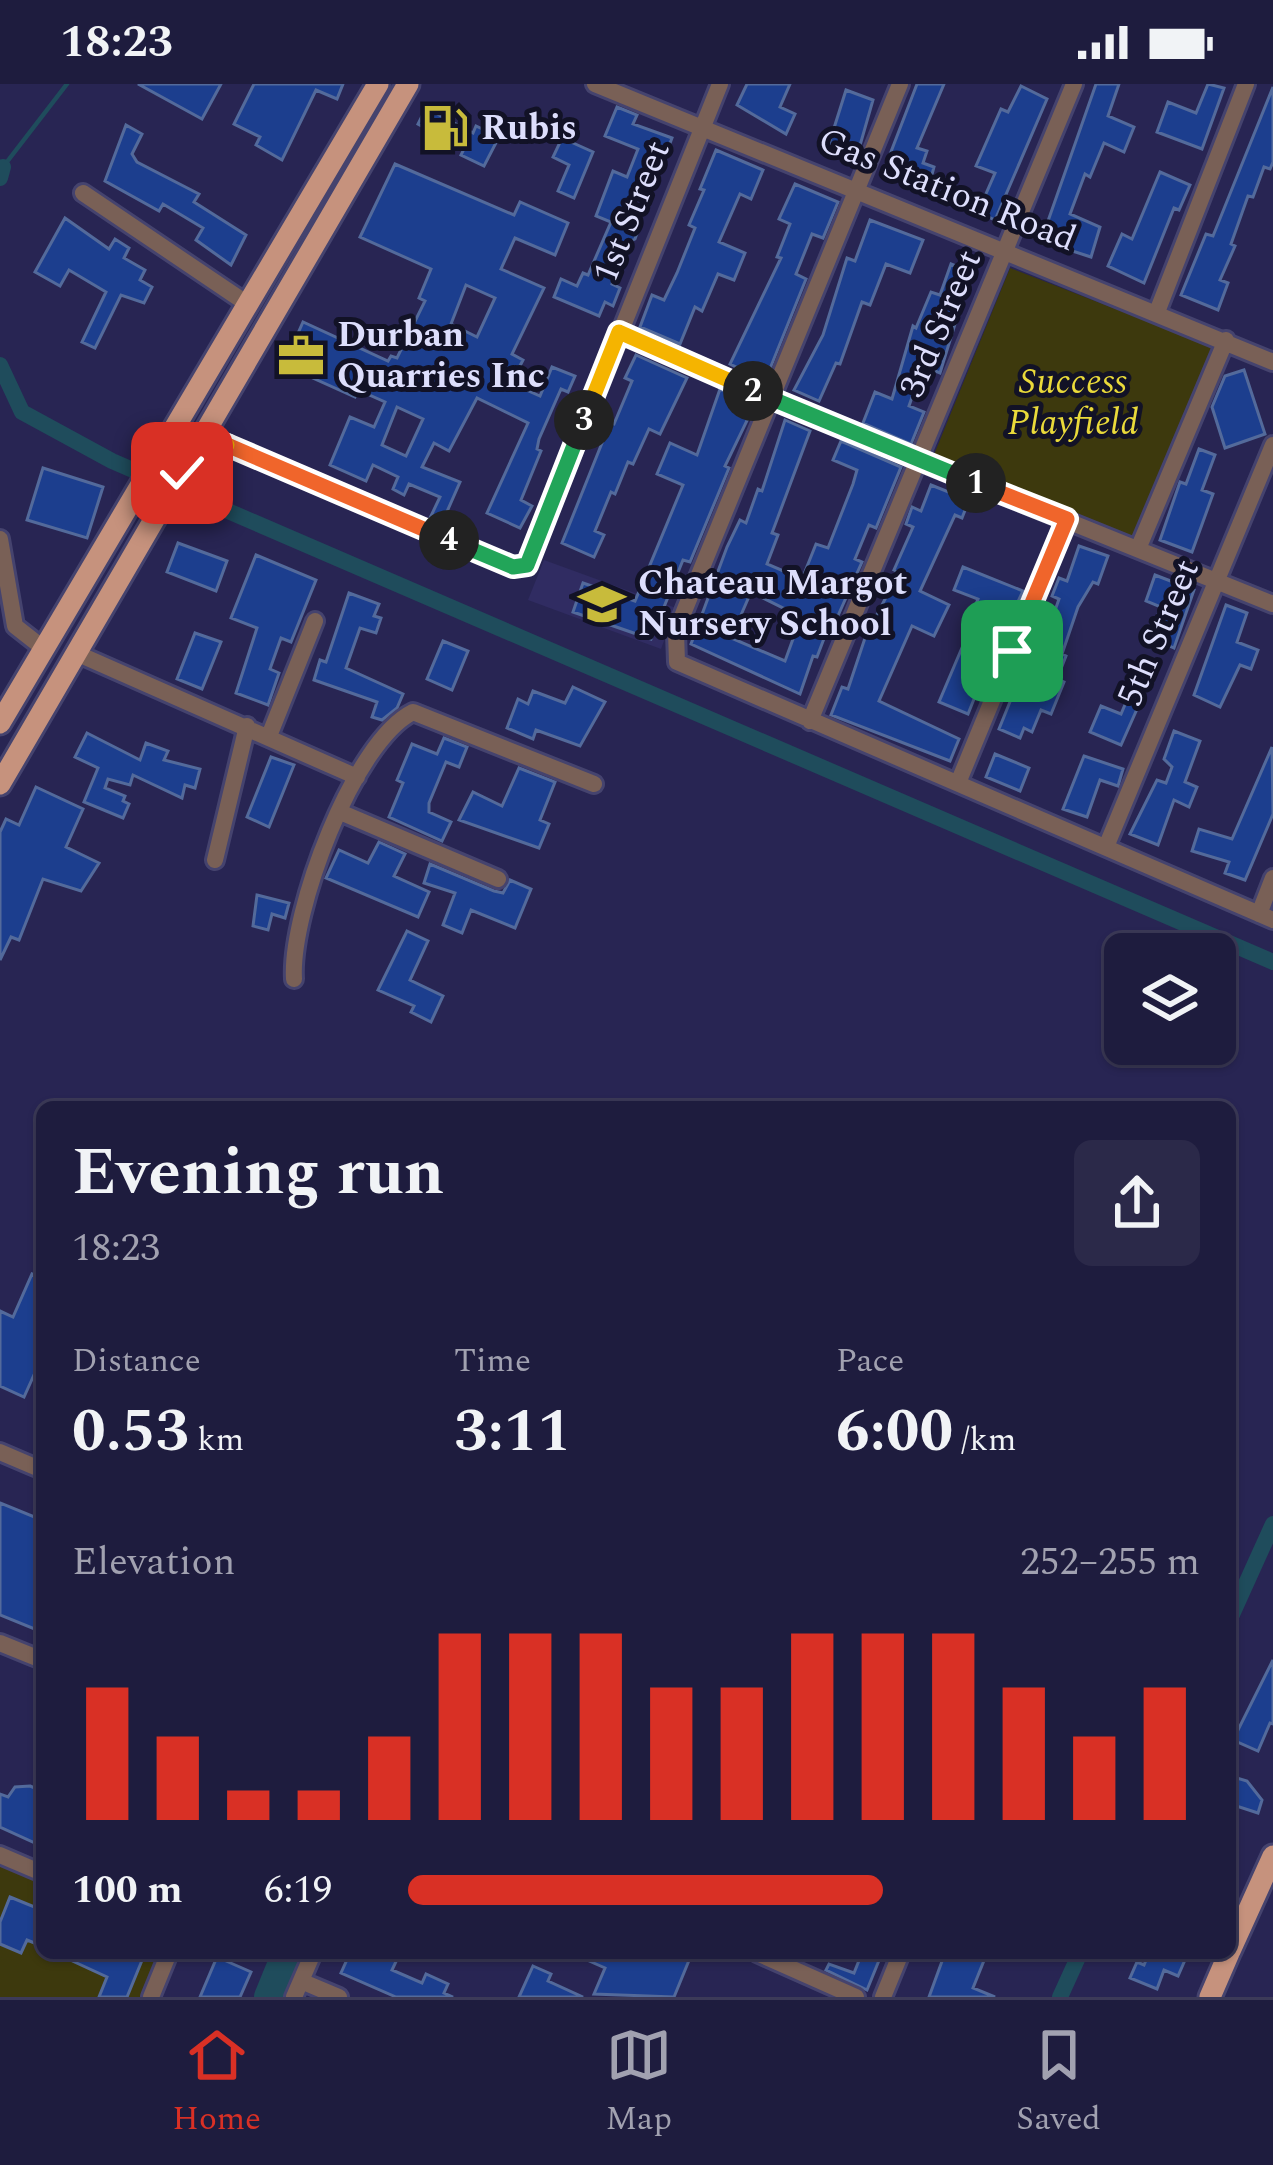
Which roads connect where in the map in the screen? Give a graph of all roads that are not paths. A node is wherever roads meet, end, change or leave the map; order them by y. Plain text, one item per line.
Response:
1 (378, 84) edge
2 (408, 84) edge
3 (595, 84) edge
4 (720, 84) edge
5 (900, 84) edge
6 (1074, 84) edge
7 (1246, 84) edge
8 (702, 128) junction
9 (858, 189) junction
10 (83, 193) dead end
11 (1008, 250) junction
12 (249, 305) junction
13 (1157, 312) junction
14 (619, 332) junction
15 (1226, 340) junction
16 (1273, 362) edge
17 (774, 400) junction
18 (203, 435) junction
19 (1273, 446) edge
20 (919, 461) junction
21 (1067, 519) junction
22 (0, 539) edge
23 (1138, 549) junction
24 (1216, 580) junction
25 (1273, 604) edge
26 (315, 621) dead end
27 (43, 648) junction
28 (76, 653) junction
29 (810, 722) junction
30 (0, 723) edge
31 (247, 726) junction
32 (269, 736) junction
33 (357, 777) junction
34 (958, 783) junction
35 (0, 784) edge
36 (594, 784) dead end
37 (340, 812) junction
38 (1106, 847) junction
39 (214, 860) dead end
40 (1273, 878) edge
41 (498, 879) dead end
42 (1266, 917) edge
43 (294, 979) dead end
44 (0, 1453) edge
45 (36, 1468) edge
46 (0, 1643) edge
47 (36, 1658) edge
48 (0, 1855) edge
49 (1273, 1856) edge
50 (36, 1870) edge
51 (1236, 1938) edge
52 (167, 1959) edge
53 (310, 1959) edge
54 (771, 1959) edge
55 (899, 1959) edge
56 (1227, 1959) edge
57 (298, 1989) edge
58 (151, 1997) edge
59 (339, 1997) edge
60 (856, 1997) edge
61 (883, 1997) edge
62 (1210, 1997) edge

1 - 12 main road
2 - 18 main road
3 - 8 street, Gas Station Road
4 - 8 street, 1st Street
5 - 9 street
6 - 11 street, 3rd Street
7 - 13 street
8 - 9 street, Gas Station Road
8 - 14 street, 1st Street
9 - 11 street, Gas Station Road
9 - 17 street
10 - 12 street
11 - 13 street, Gas Station Road
11 - 20 street, 3rd Street
12 - 27 main road
13 - 15 street, Gas Station Road
14 - 17 street
14 - 18 street, 1st Street
15 - 16 street, Gas Station Road
15 - 23 street
17 - 20 street
17 - 29 street
18 - 28 main road
19 - 24 street, 5th Street
20 - 21 street
20 - 29 street, 3rd Street
21 - 23 street
21 - 34 street
22 - 27 street
23 - 24 street
24 - 25 street
24 - 38 street, 5th Street
26 - 32 street
27 - 30 main road
28 - 31 street
28 - 35 main road
29 - 34 street
31 - 32 street
31 - 39 street
32 - 33 street
33 - 36 street
33 - 37 street
34 - 38 street
37 - 41 street
37 - 43 street
38 - 42 street
40 - 42 street
44 - 45 street
46 - 47 street
48 - 50 street
49 - 51 main road
52 - 58 street
53 - 57 street
54 - 60 street
55 - 61 street
56 - 62 main road
57 - 59 street

